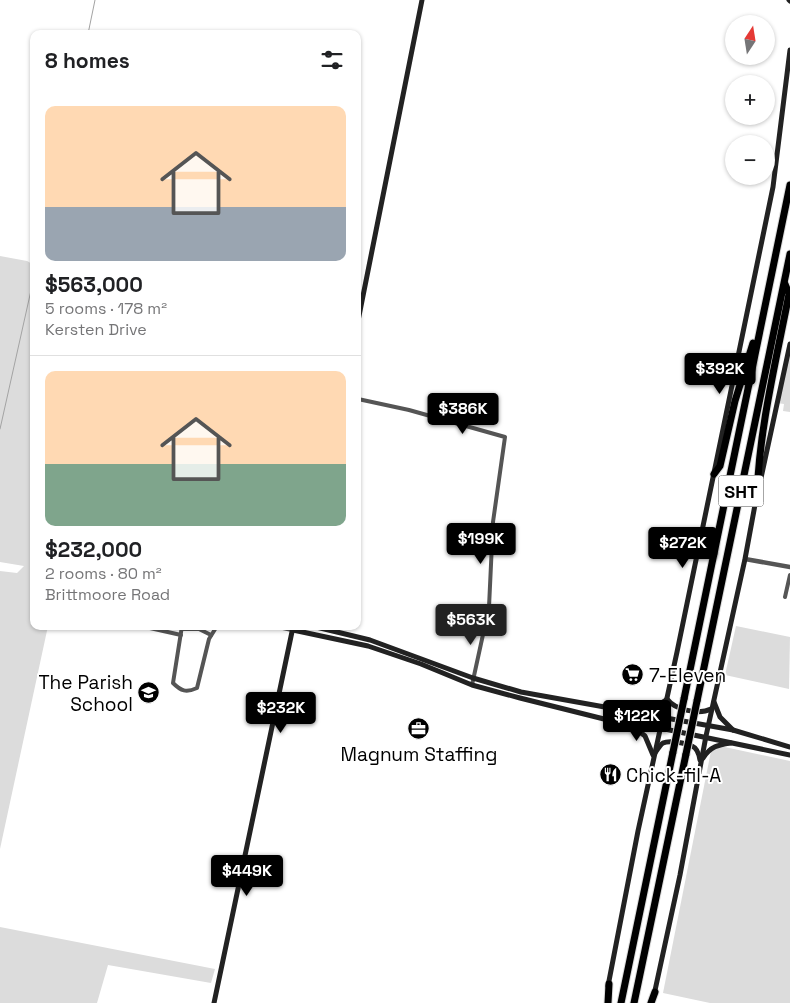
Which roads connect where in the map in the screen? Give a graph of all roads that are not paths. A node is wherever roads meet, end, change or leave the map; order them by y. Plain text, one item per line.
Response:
1 (422, 0) edge
2 (790, 50) edge
3 (790, 185) edge
4 (790, 254) edge
5 (784, 282) junction
6 (766, 302) junction
7 (361, 305) edge
8 (790, 344) edge
9 (361, 400) edge
10 (714, 474) junction
11 (756, 498) junction
12 (745, 559) junction
13 (790, 567) edge
14 (790, 575) edge
15 (785, 597) dead end
16 (159, 630) edge
17 (182, 630) edge
18 (202, 630) edge
19 (214, 630) edge
20 (293, 630) edge
21 (301, 630) edge
22 (329, 630) edge
23 (181, 635) junction
24 (211, 635) junction
25 (474, 678) junction
26 (472, 685) junction
27 (667, 700) junction
28 (714, 702) junction
29 (711, 709) junction
30 (637, 712) junction
31 (662, 716) junction
32 (629, 723) junction
33 (708, 725) junction
34 (660, 728) junction
35 (733, 730) junction
36 (706, 736) junction
37 (737, 743) junction
38 (790, 747) edge
39 (790, 755) edge
40 (654, 756) junction
41 (700, 763) junction
42 (609, 984) joint
43 (655, 992) joint
44 (214, 1003) edge
45 (606, 1003) edge
46 (621, 1003) edge
47 (634, 1003) edge
48 (652, 1003) edge

1 - 7 main road
2 - 10 main road
3 - 6 highway, SHT
4 - 5 highway, SHT
5 - 11 highway
5 - 47 highway, SHT, bridge
6 - 10 highway
6 - 46 highway, SHT, bridge
8 - 11 main road
9 - 25 street
10 - 27 main road
11 - 12 main road
12 - 13 street
12 - 28 main road
14 - 15 street
16 - 23 street
17 - 23 street
18 - 24 street
19 - 24 street
20 - 44 main road
21 - 26 main road
22 - 25 main road
23 - 24 street
25 - 26 street
25 - 30 main road
26 - 32 main road
27 - 29 main road
27 - 30 main road
27 - 31 main road
28 - 29 main road
28 - 35 main road
29 - 33 main road
30 - 31 main road
31 - 33 main road
31 - 34 main road
32 - 34 main road
32 - 40 main road
33 - 35 main road
33 - 36 main road
34 - 36 main road
34 - 40 main road
35 - 38 main road
36 - 37 main road
36 - 41 main road
37 - 39 main road
37 - 41 main road
40 - 41 main road
40 - 42 main road
41 - 43 main road
42 - 45 highway
43 - 48 highway

